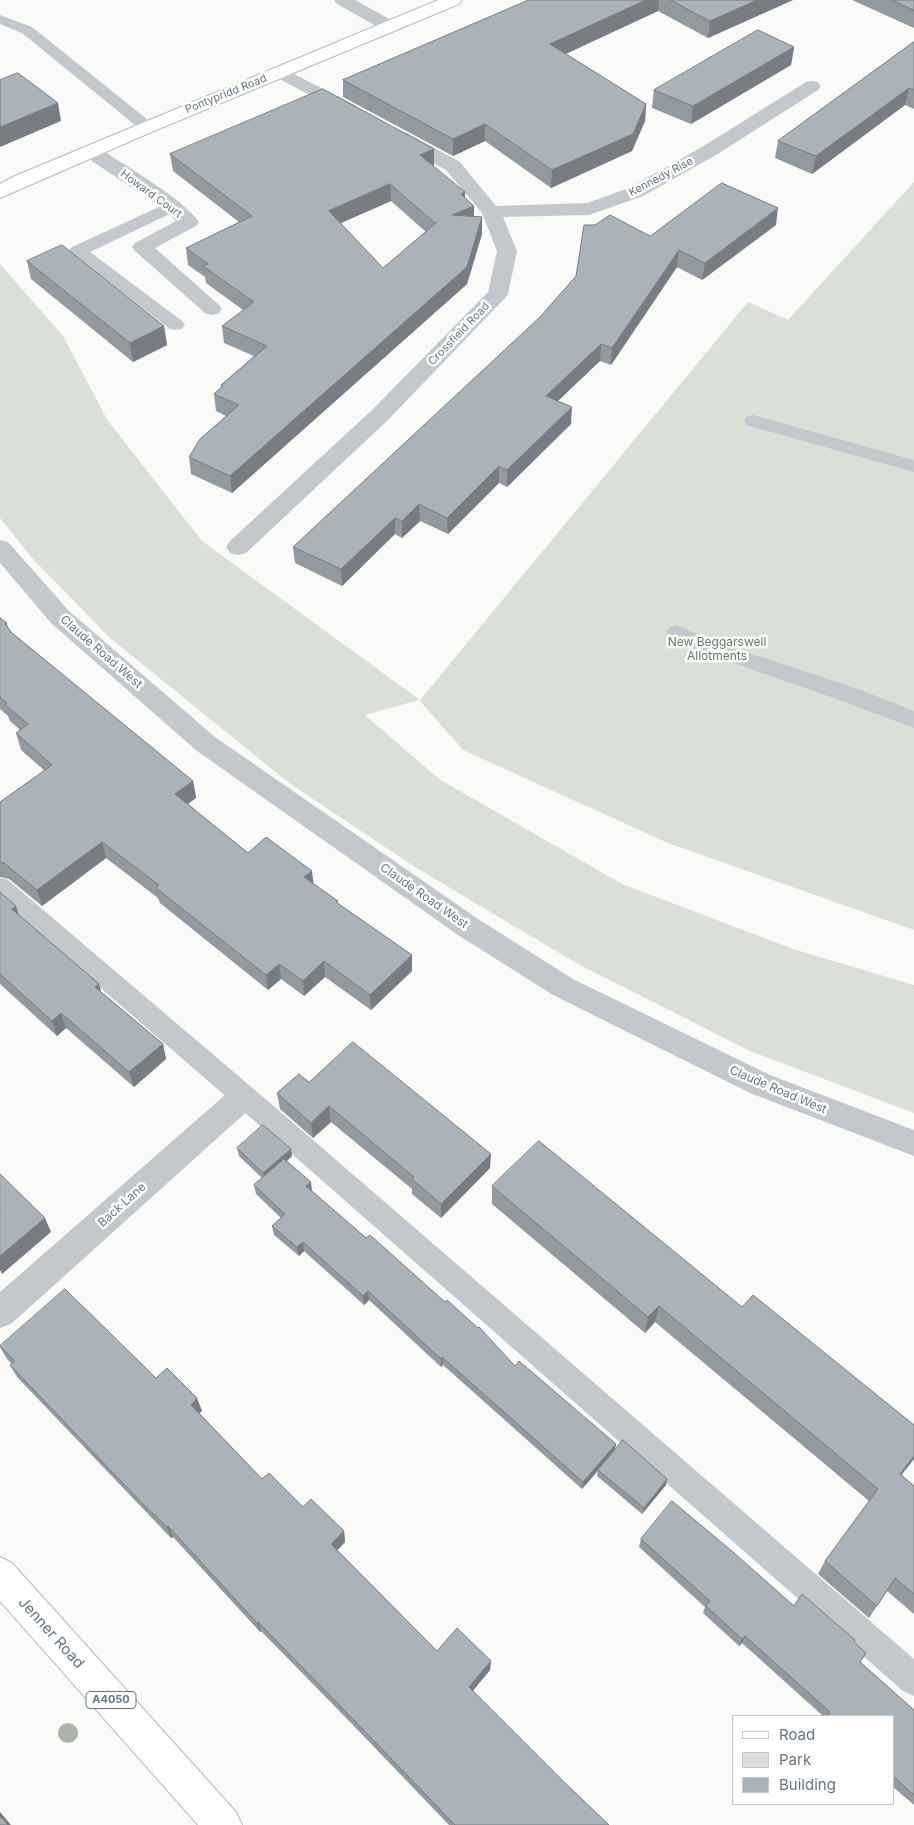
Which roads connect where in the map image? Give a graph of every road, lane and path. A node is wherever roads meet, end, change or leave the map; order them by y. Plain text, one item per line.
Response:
1 (343, 0) edge
2 (453, 0) edge
3 (0, 19) edge
4 (390, 26) junction
5 (280, 72) junction
6 (812, 86) dead end
7 (147, 127) junction
8 (90, 151) junction
9 (0, 192) edge
10 (172, 206) junction
11 (491, 212) junction
12 (212, 309) dead end
13 (176, 325) dead end
14 (753, 421) dead end
15 (914, 466) edge
16 (238, 547) dead end
17 (0, 548) edge
18 (676, 633) dead end
19 (914, 720) edge
20 (0, 887) edge
21 (243, 1097) junction
22 (914, 1143) edge
23 (0, 1313) edge
24 (0, 1575) edge
25 (914, 1680) edge
26 (223, 1825) edge

1 - 4 street
2 - 4 main road, Pontypridd Road
3 - 7 lane
4 - 5 main road, Pontypridd Road
5 - 7 main road, Pontypridd Road
5 - 11 street, Crossfield Road
6 - 11 street, Kennedy Rise
7 - 8 main road, Pontypridd Road
8 - 9 main road, Pontypridd Road
8 - 10 street, Howard Court
10 - 12 street, Howard Court
10 - 13 lane
11 - 16 street, Crossfield Road
14 - 15 lane
17 - 22 street, Claude Road West
18 - 19 lane
20 - 21 lane
21 - 23 street, Back Lane
21 - 25 lane
24 - 26 main road, Jenner Road / A4050

